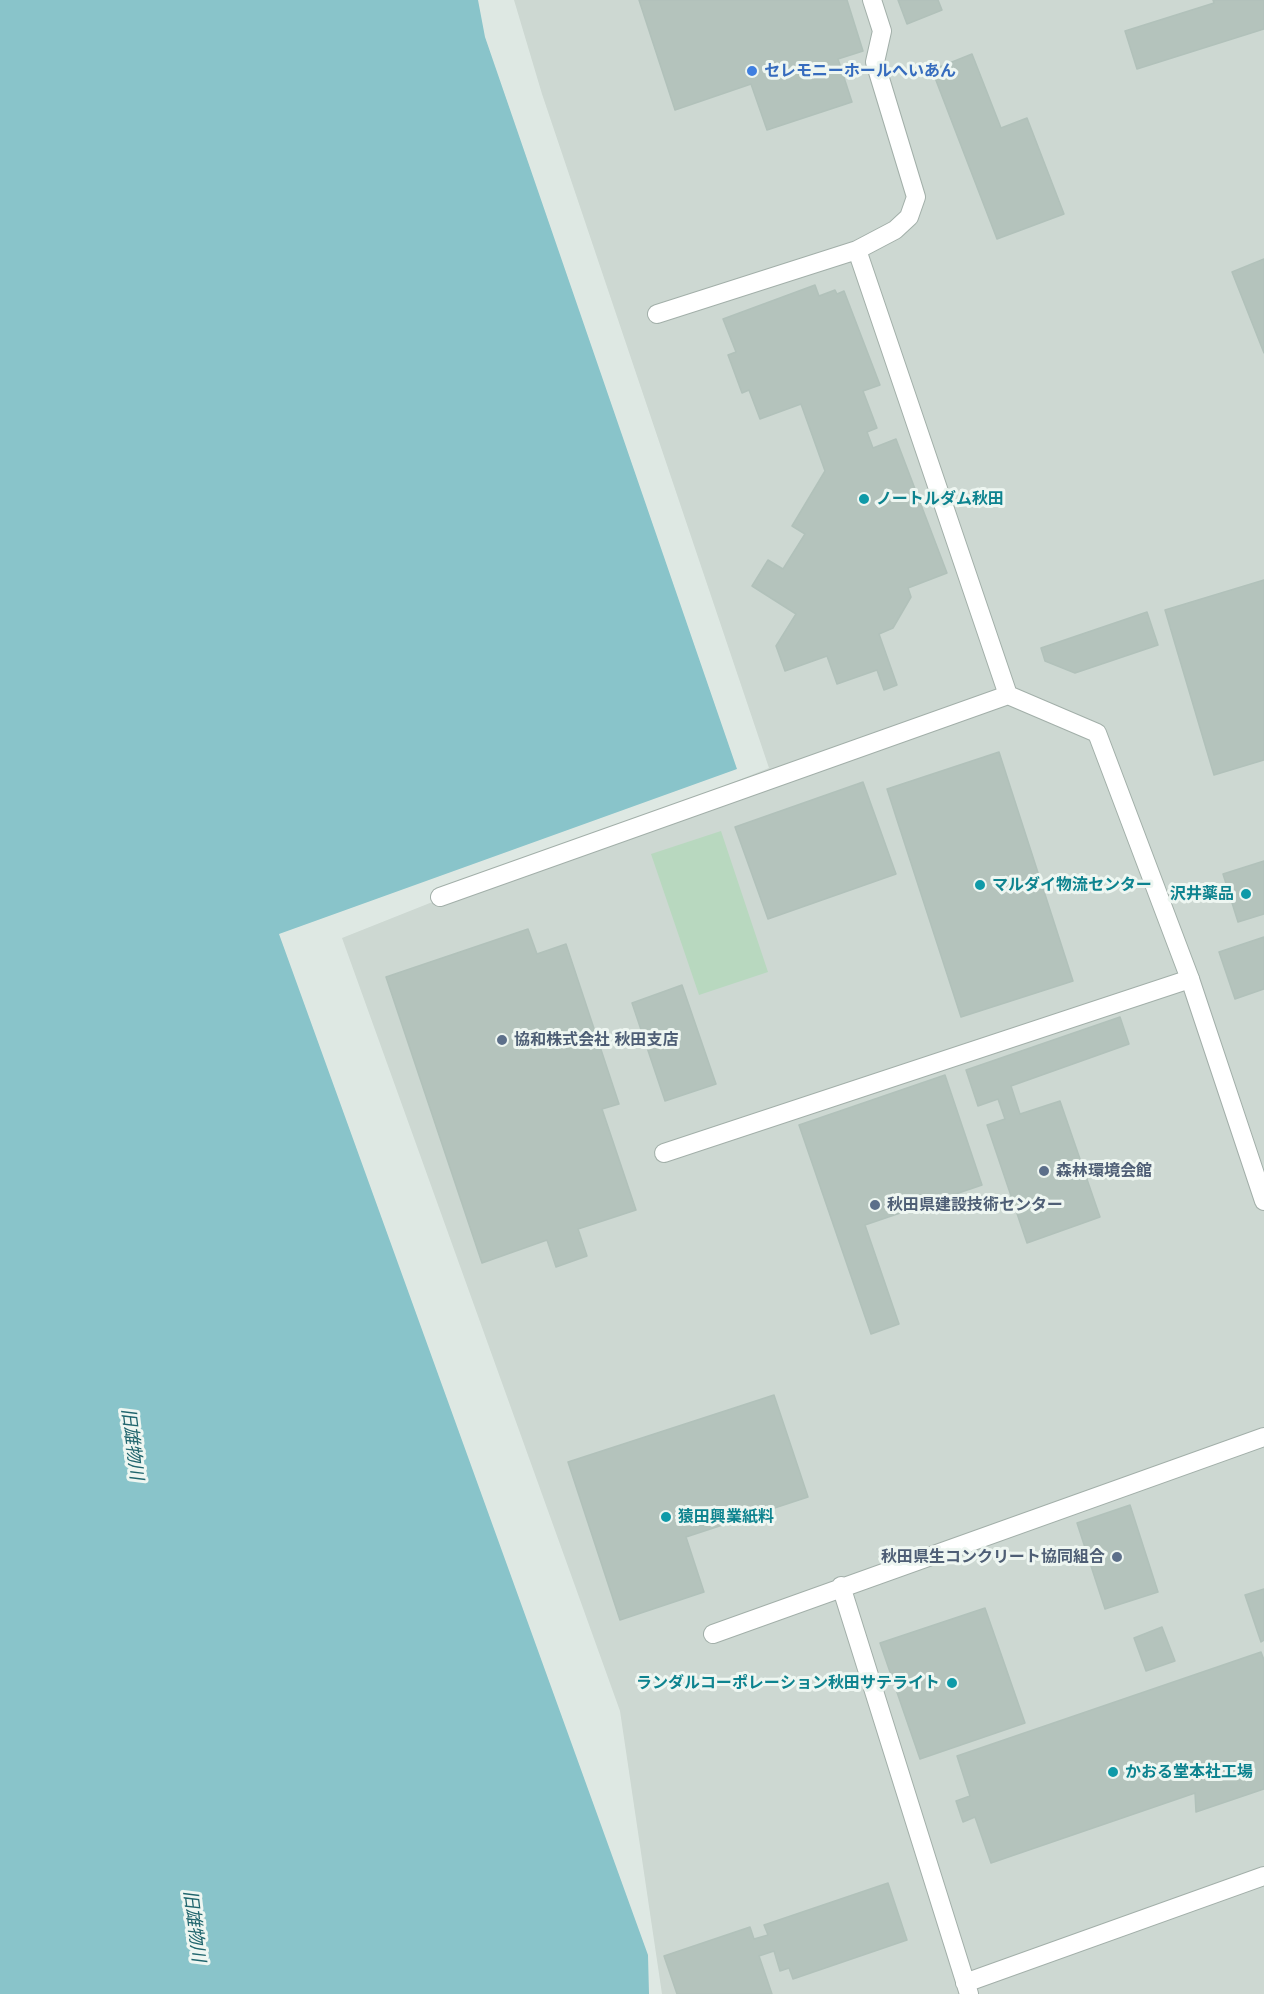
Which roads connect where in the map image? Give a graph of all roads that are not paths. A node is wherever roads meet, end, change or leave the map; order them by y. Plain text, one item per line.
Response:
1 (872, 0) edge
2 (857, 250) junction
3 (657, 314) dead end
4 (1008, 694) junction
5 (440, 897) dead end
6 (1190, 979) junction
7 (664, 1153) dead end
8 (1264, 1201) edge
9 (1264, 1437) edge
10 (841, 1586) junction
11 (713, 1634) dead end
12 (1264, 1876) edge
13 (967, 1988) edge

1 - 2 street
2 - 3 street
2 - 4 street
4 - 5 street
4 - 6 street
6 - 7 street
6 - 8 street
9 - 10 street
10 - 11 street
10 - 13 street
12 - 13 street

